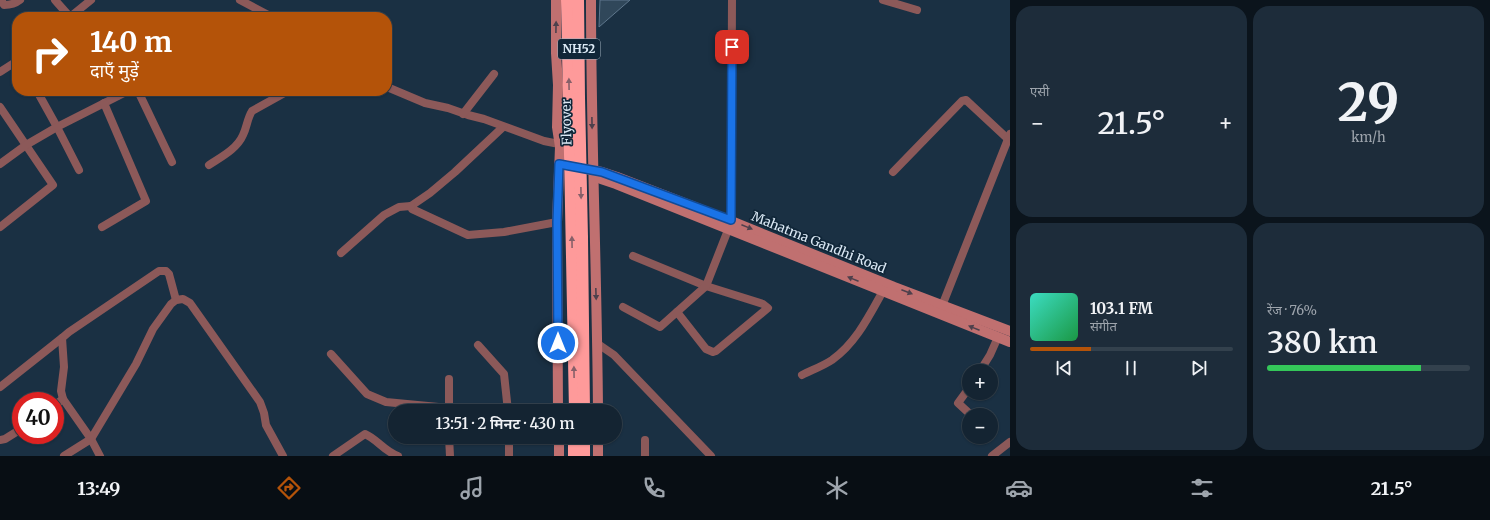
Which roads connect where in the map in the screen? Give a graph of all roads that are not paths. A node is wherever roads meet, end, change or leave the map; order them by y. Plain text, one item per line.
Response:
1 (1, 0) edge
2 (20, 0) edge
3 (55, 0) edge
4 (91, 0) edge
5 (240, 0) edge
6 (556, 0) edge
7 (567, 0) edge
8 (578, 0) edge
9 (591, 0) edge
10 (732, 0) edge
11 (883, 0) edge
12 (917, 10) dead end
13 (66, 12) edge
14 (76, 12) edge
15 (263, 12) edge
16 (12, 64) edge
17 (0, 72) edge
18 (494, 74) dead end
19 (392, 89) edge
20 (40, 96) edge
21 (118, 96) edge
22 (140, 96) edge
23 (279, 96) edge
24 (104, 103) junction
25 (0, 107) edge
26 (463, 114) junction
27 (57, 126) junction
28 (503, 127) junction
29 (1009, 137) edge
30 (559, 144) junction
31 (26, 145) junction
32 (172, 162) dead end
33 (0, 164) edge
34 (565, 164) junction
35 (209, 165) dead end
36 (79, 170) dead end
37 (592, 171) junction
38 (893, 172) dead end
39 (411, 206) junction
40 (557, 222) junction
41 (729, 225) junction
42 (0, 227) edge
43 (102, 228) dead end
44 (341, 253) dead end
45 (633, 256) dead end
46 (706, 286) junction
47 (883, 291) junction
48 (176, 300) junction
49 (623, 307) dead end
50 (940, 309) junction
51 (677, 312) junction
52 (1010, 331) edge
53 (998, 337) junction
54 (62, 338) junction
55 (1010, 342) edge
56 (478, 344) dead end
57 (598, 344) junction
58 (331, 354) dead end
59 (984, 364) edge
60 (802, 375) dead end
61 (449, 379) dead end
62 (0, 386) edge
63 (61, 392) edge
64 (962, 397) edge
65 (64, 401) edge
66 (404, 404) edge
67 (449, 404) edge
68 (507, 404) edge
69 (558, 404) edge
70 (574, 404) edge
71 (584, 404) edge
72 (598, 404) edge
73 (964, 408) edge
74 (12, 435) edge
75 (91, 439) junction
76 (0, 440) edge
77 (645, 440) dead end
78 (1010, 442) edge
79 (449, 444) edge
80 (509, 444) edge
81 (559, 444) edge
82 (574, 444) edge
83 (584, 444) edge
84 (598, 444) edge
85 (64, 456) edge
86 (100, 456) edge
87 (283, 456) edge
88 (333, 456) edge
89 (398, 456) edge
90 (450, 456) edge
91 (509, 456) edge
92 (559, 456) edge
93 (574, 456) edge
94 (584, 456) edge
95 (598, 456) edge
96 (645, 456) edge
97 (712, 456) edge
98 (992, 456) edge

1 - 2 street
3 - 13 street
4 - 14 street
5 - 15 street
30 -> 6 street
34 -> 7 highway, NH52
8 -> 71 highway, Flyover / NH52, bridge
9 -> 37 street
10 - 41 street
11 - 12 street
16 - 17 street
18 - 26 street
19 - 26 street
20 - 27 street
21 - 24 street
22 - 32 street
23 - 35 street
24 - 27 street
24 - 43 street
25 - 31 street
26 - 28 street
27 - 31 street
27 - 36 street
28 - 30 street
28 - 39 street
29 - 38 street
29 - 50 street
30 - 34 street
31 - 33 street
31 - 42 street
34 - 37 street, Mahatma Gandhi Road
34 - 40 street
70 -> 34 highway, NH52
37 - 41 street, Mahatma Gandhi Road
37 -> 57 street
39 - 40 street
39 - 44 street
40 - 69 street
41 - 46 street
47 -> 41 street, Mahatma Gandhi Road
41 -> 50 street, Mahatma Gandhi Road
45 - 46 street
46 - 51 street
46 - 51 street
47 - 50 street, Mahatma Gandhi Road
47 - 60 street
48 - 54 street
48 - 75 street
48 - 87 street
49 - 51 street
50 - 52 street, Mahatma Gandhi Road
53 -> 50 street, Mahatma Gandhi Road
53 - 55 street, Mahatma Gandhi Road
53 - 59 street
54 - 62 street
54 - 63 street
56 - 68 street
57 - 72 street
57 - 97 street
58 - 66 street
61 - 67 street
64 - 73 street
65 - 75 street
74 - 76 street
75 - 85 street
75 - 86 street
77 - 96 street
78 - 98 street
79 - 90 street
80 - 91 street
81 - 92 street
82 - 93 highway
83 - 94 highway
84 - 95 street
88 - 89 street

